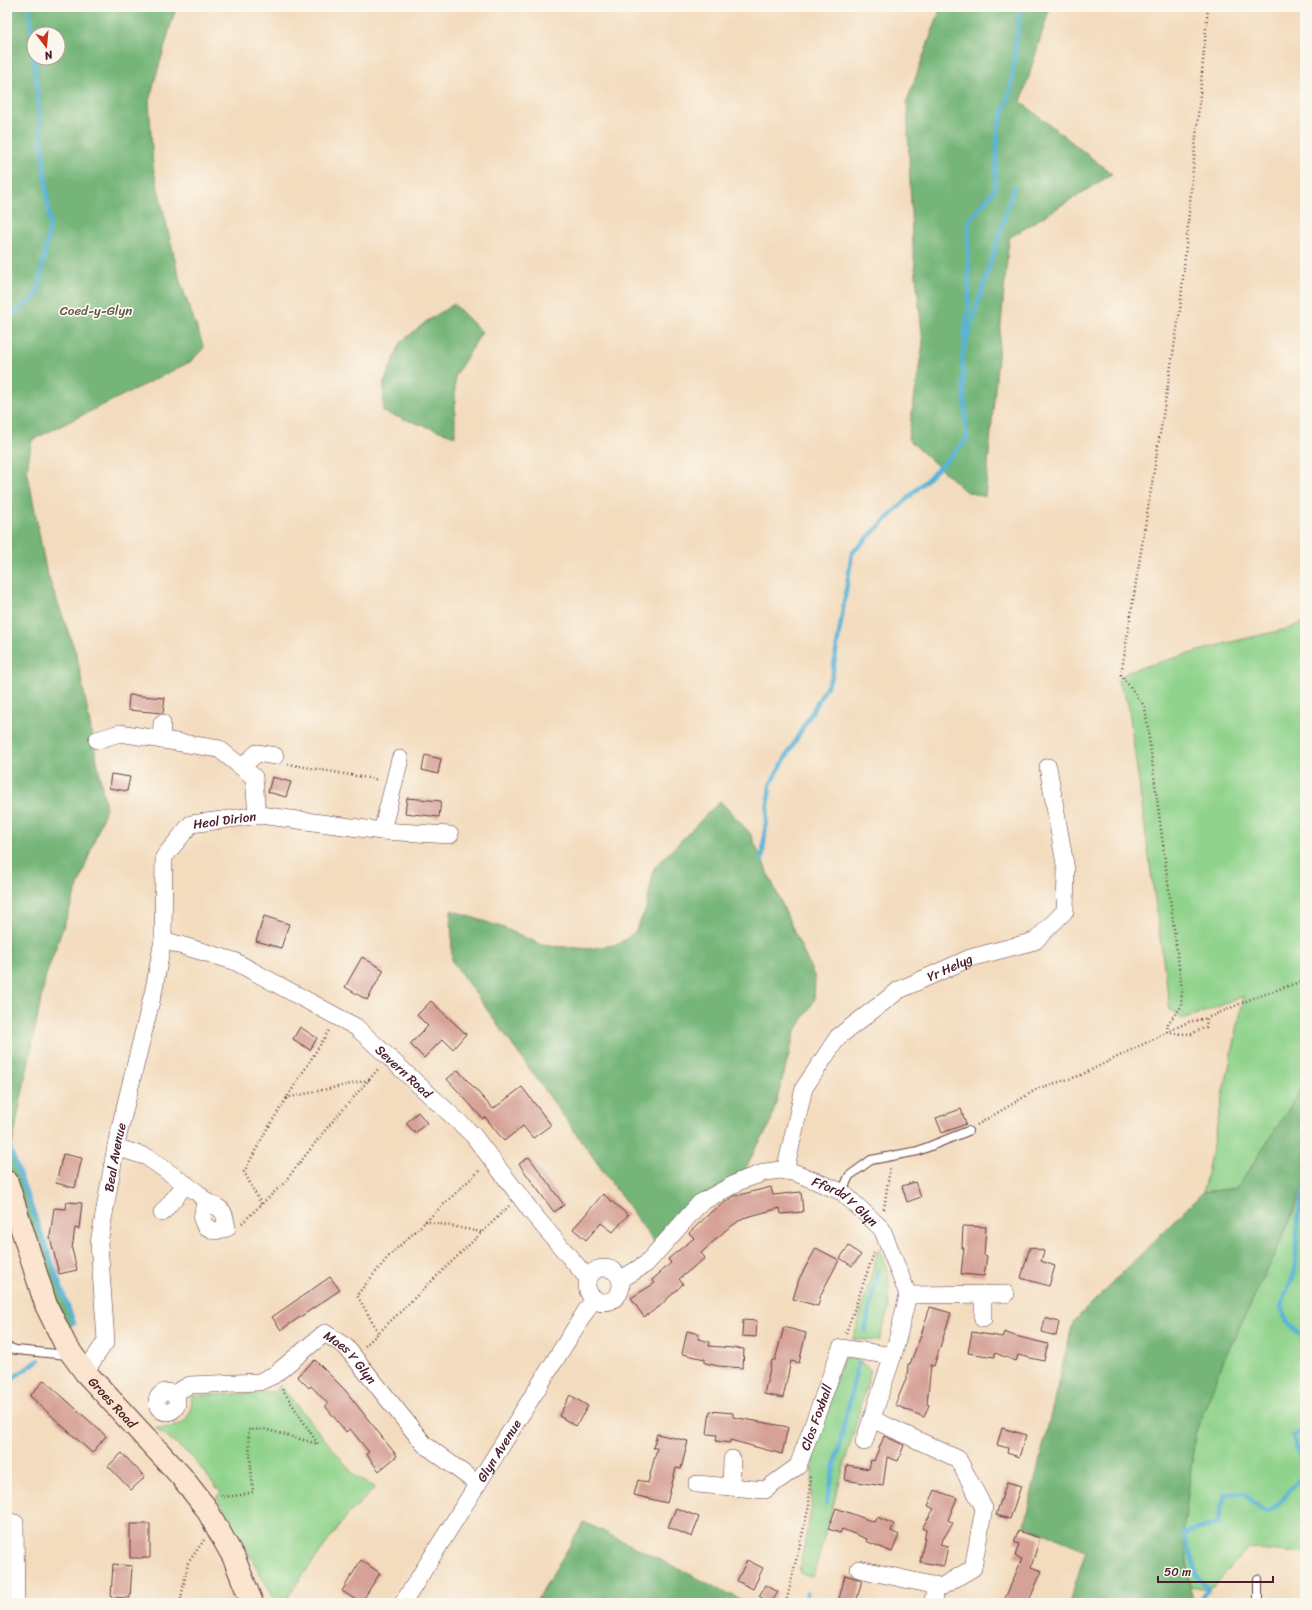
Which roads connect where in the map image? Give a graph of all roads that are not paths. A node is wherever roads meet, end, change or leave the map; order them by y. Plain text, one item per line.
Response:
1 (162, 723) dead end
2 (97, 740) dead end
3 (161, 740) junction
4 (275, 756) road end
5 (400, 759) dead end
6 (242, 767) junction
7 (1048, 767) dead end
8 (257, 816) junction
9 (382, 831) junction
10 (450, 835) dead end
11 (163, 940) junction
12 (968, 1131) road end
13 (116, 1148) junction
14 (785, 1170) junction
15 (7, 1182) edge
16 (186, 1184) junction
17 (842, 1192) junction
18 (162, 1213) dead end
19 (227, 1228) road end
20 (590, 1276) junction
21 (620, 1280) junction
22 (983, 1294) junction
23 (1006, 1294) dead end
24 (908, 1295) junction
25 (594, 1298) junction
26 (983, 1319) dead end
27 (7, 1347) edge
28 (893, 1356) junction
29 (80, 1364) junction
30 (175, 1396) dead end
31 (872, 1419) junction
32 (864, 1442) dead end
33 (732, 1459) dead end
34 (478, 1484) junction
35 (697, 1484) dead end
36 (732, 1487) junction
37 (7, 1522) edge
38 (859, 1569) dead end
39 (1258, 1579) dead end
40 (935, 1585) junction
41 (16, 1603) edge
42 (252, 1603) edge
43 (403, 1603) edge
44 (933, 1603) edge
45 (1258, 1603) edge

1 - 3 street
2 - 3 street
3 - 6 street
4 - 6 street
5 - 9 street
6 - 8 street
7 - 14 street, Yr Helyg
8 - 9 street, Heol Dirion
8 - 11 street, Heol Dirion
9 - 10 street, Heol Dirion
11 - 13 street, Beal Avenue
11 - 20 street, Severn Road
12 - 17 lane
13 - 16 street
13 - 29 street, Beal Avenue
14 - 17 street, Ffordd Y Glyn
14 - 21 street, Ffordd Y Glyn
15 - 29 street, Groes Road
16 - 18 street
16 - 19 street
17 - 24 street, Ffordd Y Glyn
20 - 21 street
20 - 25 street
21 - 25 street
22 - 23 street
22 - 24 street
22 - 26 street
24 - 28 street
25 - 34 street, Glyn Avenue
27 - 29 lane
28 - 31 street
28 - 36 street, Clos Foxhall
29 - 42 street, Groes Road
30 - 34 street, Maes Y Glyn
31 - 32 street
31 - 40 street
33 - 36 street
34 - 43 street, Glyn Avenue
35 - 36 street, Clos Foxhall
37 - 41 street
38 - 40 street
39 - 45 lane
40 - 44 street

